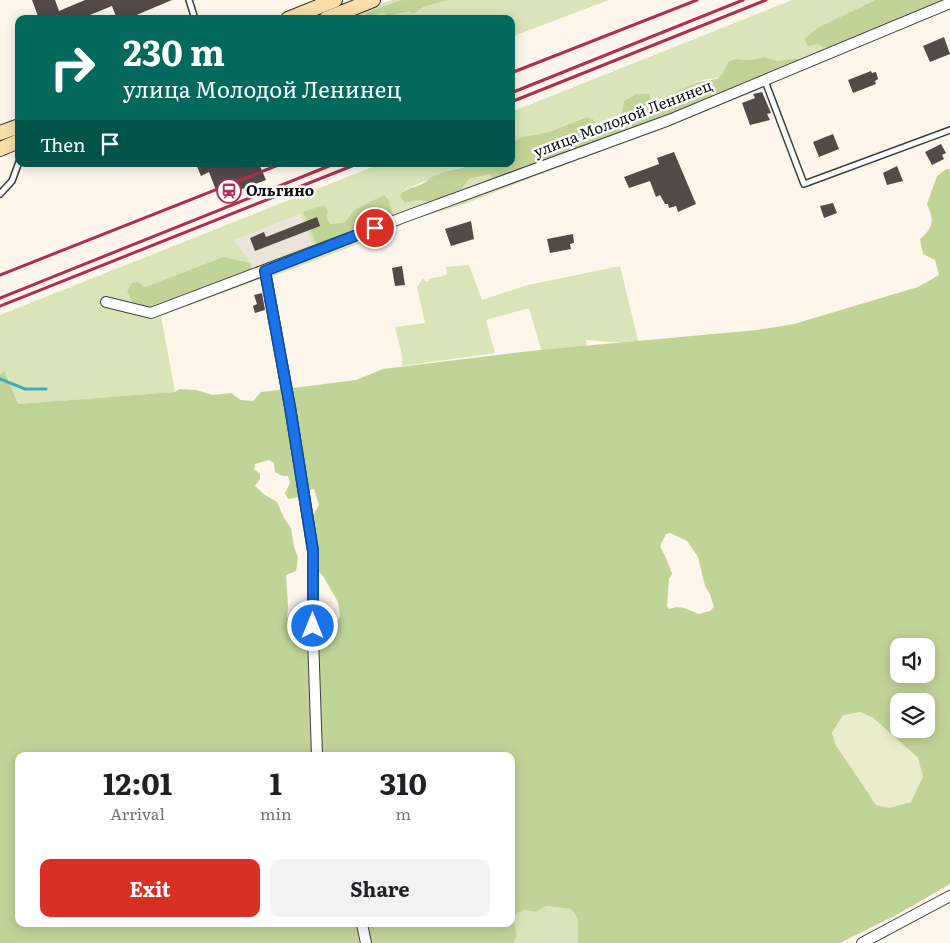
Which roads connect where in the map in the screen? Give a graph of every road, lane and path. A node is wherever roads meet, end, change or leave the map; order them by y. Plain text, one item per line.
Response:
1 (189, 0) edge
2 (335, 0) edge
3 (373, 0) edge
4 (950, 3) edge
5 (195, 15) edge
6 (298, 15) edge
7 (336, 15) edge
8 (765, 81) junction
9 (15, 128) edge
10 (950, 130) edge
11 (0, 134) edge
12 (15, 143) edge
13 (0, 149) edge
14 (17, 167) edge
15 (0, 194) edge
16 (265, 271) junction
17 (106, 302) dead end
18 (317, 752) edge
19 (950, 896) edge
20 (363, 927) edge
21 (366, 943) edge
22 (862, 943) edge

1 - 5 lane
2 - 6 main road
3 - 7 main road
4 - 8 street, улица Молодой Ленинец
8 - 10 lane
8 - 16 street, улица Молодой Ленинец
9 - 11 main road
12 - 13 main road
14 - 15 lane
16 - 17 street, улица Молодой Ленинец
16 - 18 street
19 - 22 street
20 - 21 street

